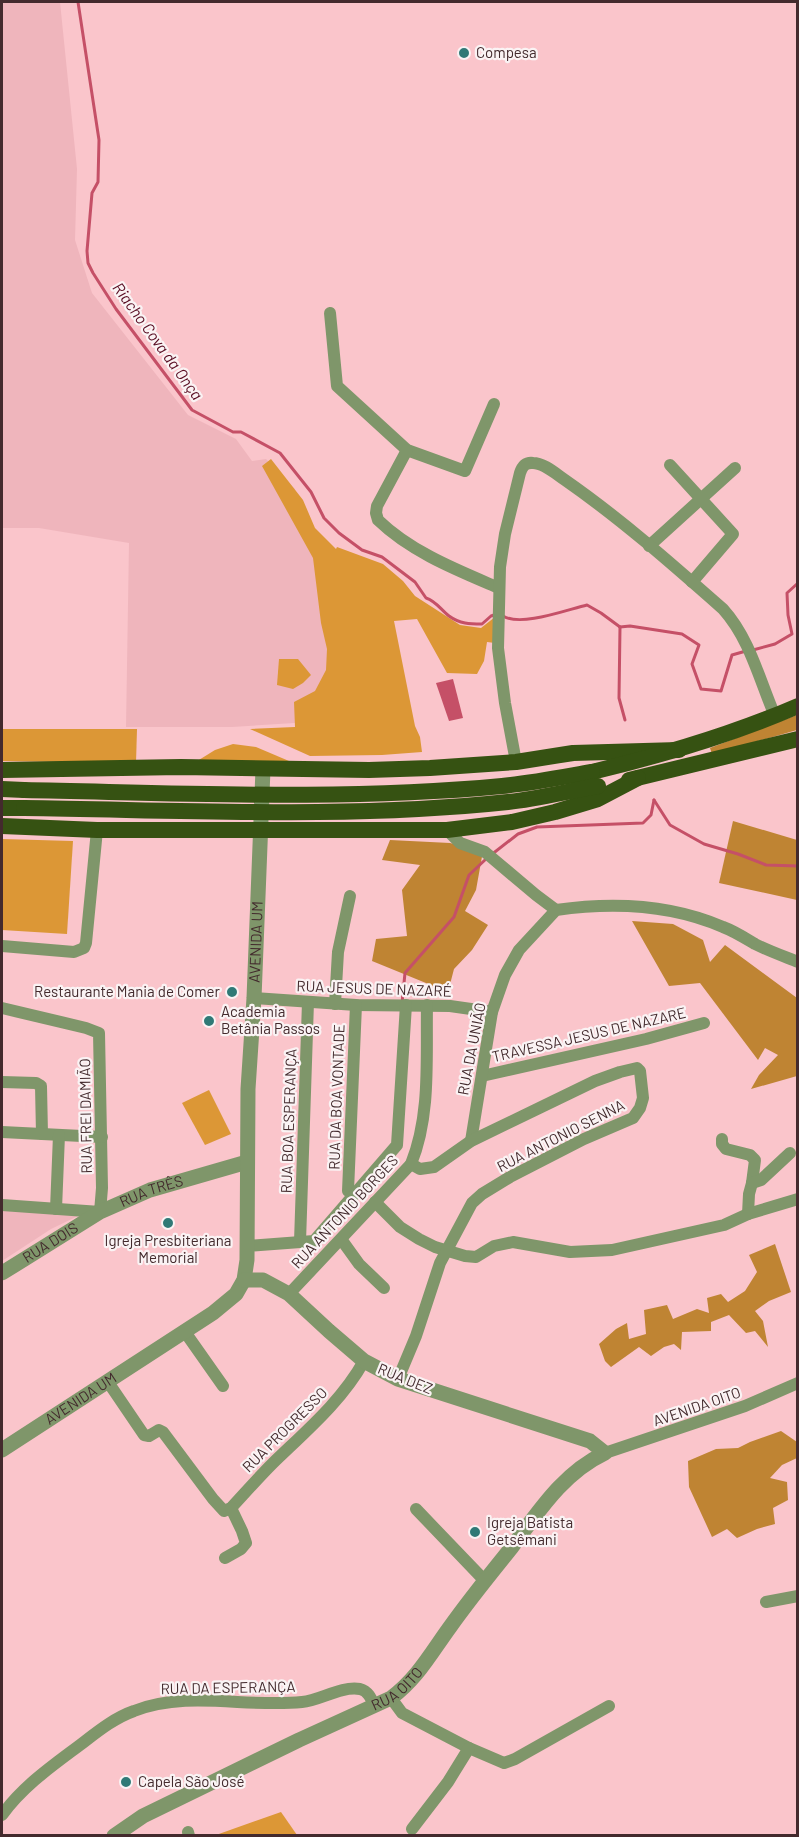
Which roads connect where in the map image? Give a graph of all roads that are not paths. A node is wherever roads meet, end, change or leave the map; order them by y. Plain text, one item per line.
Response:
1 (330, 314) dead end
2 (494, 404) dead end
3 (407, 450) junction
4 (670, 465) dead end
5 (735, 468) dead end
6 (700, 498) junction
7 (649, 546) junction
8 (692, 582) junction
9 (500, 588) junction
10 (798, 706) edge
11 (775, 716) junction
12 (798, 739) edge
13 (679, 750) junction
14 (516, 762) junction
15 (263, 769) junction
16 (2, 770) edge
17 (638, 778) junction
18 (595, 779) junction
19 (2, 789) edge
20 (2, 808) edge
21 (2, 826) edge
22 (261, 829) junction
23 (98, 830) junction
24 (447, 830) junction
25 (350, 896) dead end
26 (556, 910) junction
27 (2, 946) edge
28 (798, 962) edge
29 (254, 998) junction
30 (308, 1002) junction
31 (335, 1004) junction
32 (356, 1005) junction
33 (406, 1005) junction
34 (427, 1005) junction
35 (2, 1008) edge
36 (492, 1012) junction
37 (704, 1023) dead end
38 (482, 1076) junction
39 (2, 1082) edge
40 (2, 1132) edge
41 (42, 1134) junction
42 (59, 1135) junction
43 (102, 1137) junction
44 (722, 1139) dead end
45 (471, 1141) junction
46 (790, 1153) dead end
47 (247, 1162) junction
48 (411, 1164) junction
49 (752, 1183) junction
50 (348, 1191) dead end
51 (798, 1199) edge
52 (375, 1202) junction
53 (2, 1205) edge
54 (56, 1209) junction
55 (100, 1212) junction
56 (748, 1214) junction
57 (341, 1239) junction
58 (300, 1242) junction
59 (446, 1250) junction
60 (247, 1253) junction
61 (2, 1274) edge
62 (244, 1281) junction
63 (384, 1288) dead end
64 (289, 1294) junction
65 (185, 1332) junction
66 (364, 1361) junction
67 (398, 1379) junction
68 (108, 1382) junction
69 (798, 1383) edge
70 (223, 1386) dead end
71 (2, 1450) edge
72 (605, 1453) junction
73 (226, 1508) junction
74 (416, 1509) dead end
75 (225, 1558) dead end
76 (485, 1581) junction
77 (798, 1596) edge
78 (766, 1602) dead end
79 (391, 1698) junction
80 (374, 1705) junction
81 (609, 1706) dead end
82 (469, 1748) junction
83 (2, 1815) edge
84 (412, 1829) dead end
85 (114, 1836) edge

1 - 3 street
2 - 3 street
3 - 9 street
4 - 6 street
5 - 6 street
6 - 7 street
6 - 8 street
7 - 8 street
7 - 9 street
8 - 11 street
9 - 14 street
10 - 11 highway
11 - 13 highway
12 - 17 highway
13 - 14 highway
13 - 18 highway
14 - 15 highway
15 - 16 highway
15 - 22 street, AVENIDA UM
17 - 18 highway
17 - 24 highway
18 - 19 highway, bridge
18 - 20 highway, bridge
21 - 23 highway
22 - 23 highway
22 - 24 highway
22 - 29 street, AVENIDA UM
23 - 27 street
24 - 26 street
25 - 31 street
26 - 28 street
26 - 36 street, RUA DA UNIÃO
29 - 30 street, RUA JESUS DE NAZARÉ
29 - 47 street, AVENIDA UM
30 - 31 street, RUA JESUS DE NAZARÉ
30 - 58 street, RUA BOA ESPERANÇA
31 - 32 street, RUA JESUS DE NAZARÉ
32 - 33 street, RUA JESUS DE NAZARÉ
32 - 50 street, RUA DA BOA VONTADE
33 - 34 street, RUA JESUS DE NAZARÉ
33 - 58 street
34 - 36 street, RUA JESUS DE NAZARÉ
34 - 48 street, RUA ANTONIO BORGES
35 - 43 street, RUA FREI DAMIÃO
36 - 38 street, RUA DA UNIÃO
37 - 38 street, TRAVESSA JESUS DE NAZARE
38 - 45 street, RUA DA UNIÃO
39 - 41 street
40 - 41 street
41 - 42 street
42 - 43 street
42 - 54 street
43 - 55 street, RUA FREI DAMIÃO
44 - 49 street
45 - 48 street
45 - 59 street, RUA ANTONIO SENNA
46 - 49 street
47 - 55 street, RUA TRÊS
47 - 60 street, AVENIDA UM
48 - 52 street, RUA ANTONIO BORGES
49 - 56 street
51 - 56 street
52 - 57 street, RUA ANTONIO BORGES
52 - 59 street
53 - 54 street, RUA TRÊS
54 - 55 street, RUA TRÊS
55 - 61 street, RUA DOIS
56 - 59 street
57 - 63 street
57 - 64 street, RUA ANTONIO BORGES
58 - 60 street
59 - 67 street, RUA ANTONIO SENNA
60 - 62 street
62 - 64 street, RUA DEZ
62 - 65 street, AVENIDA UM
64 - 66 street, RUA DEZ
65 - 68 street, AVENIDA UM
65 - 70 street
66 - 67 street, RUA DEZ
66 - 73 street, RUA PROGRESSO
67 - 72 street, RUA DEZ
68 - 71 street, AVENIDA UM
68 - 73 street
69 - 72 street, AVENIDA OITO
72 - 76 street, RUA OITO
73 - 75 street
74 - 76 street
76 - 79 street, RUA OITO
77 - 78 street
79 - 80 street, RUA OITO
79 - 82 street
80 - 83 street, RUA DA ESPERANÇA
80 - 85 street, RUA OITO
81 - 82 street
82 - 84 street

